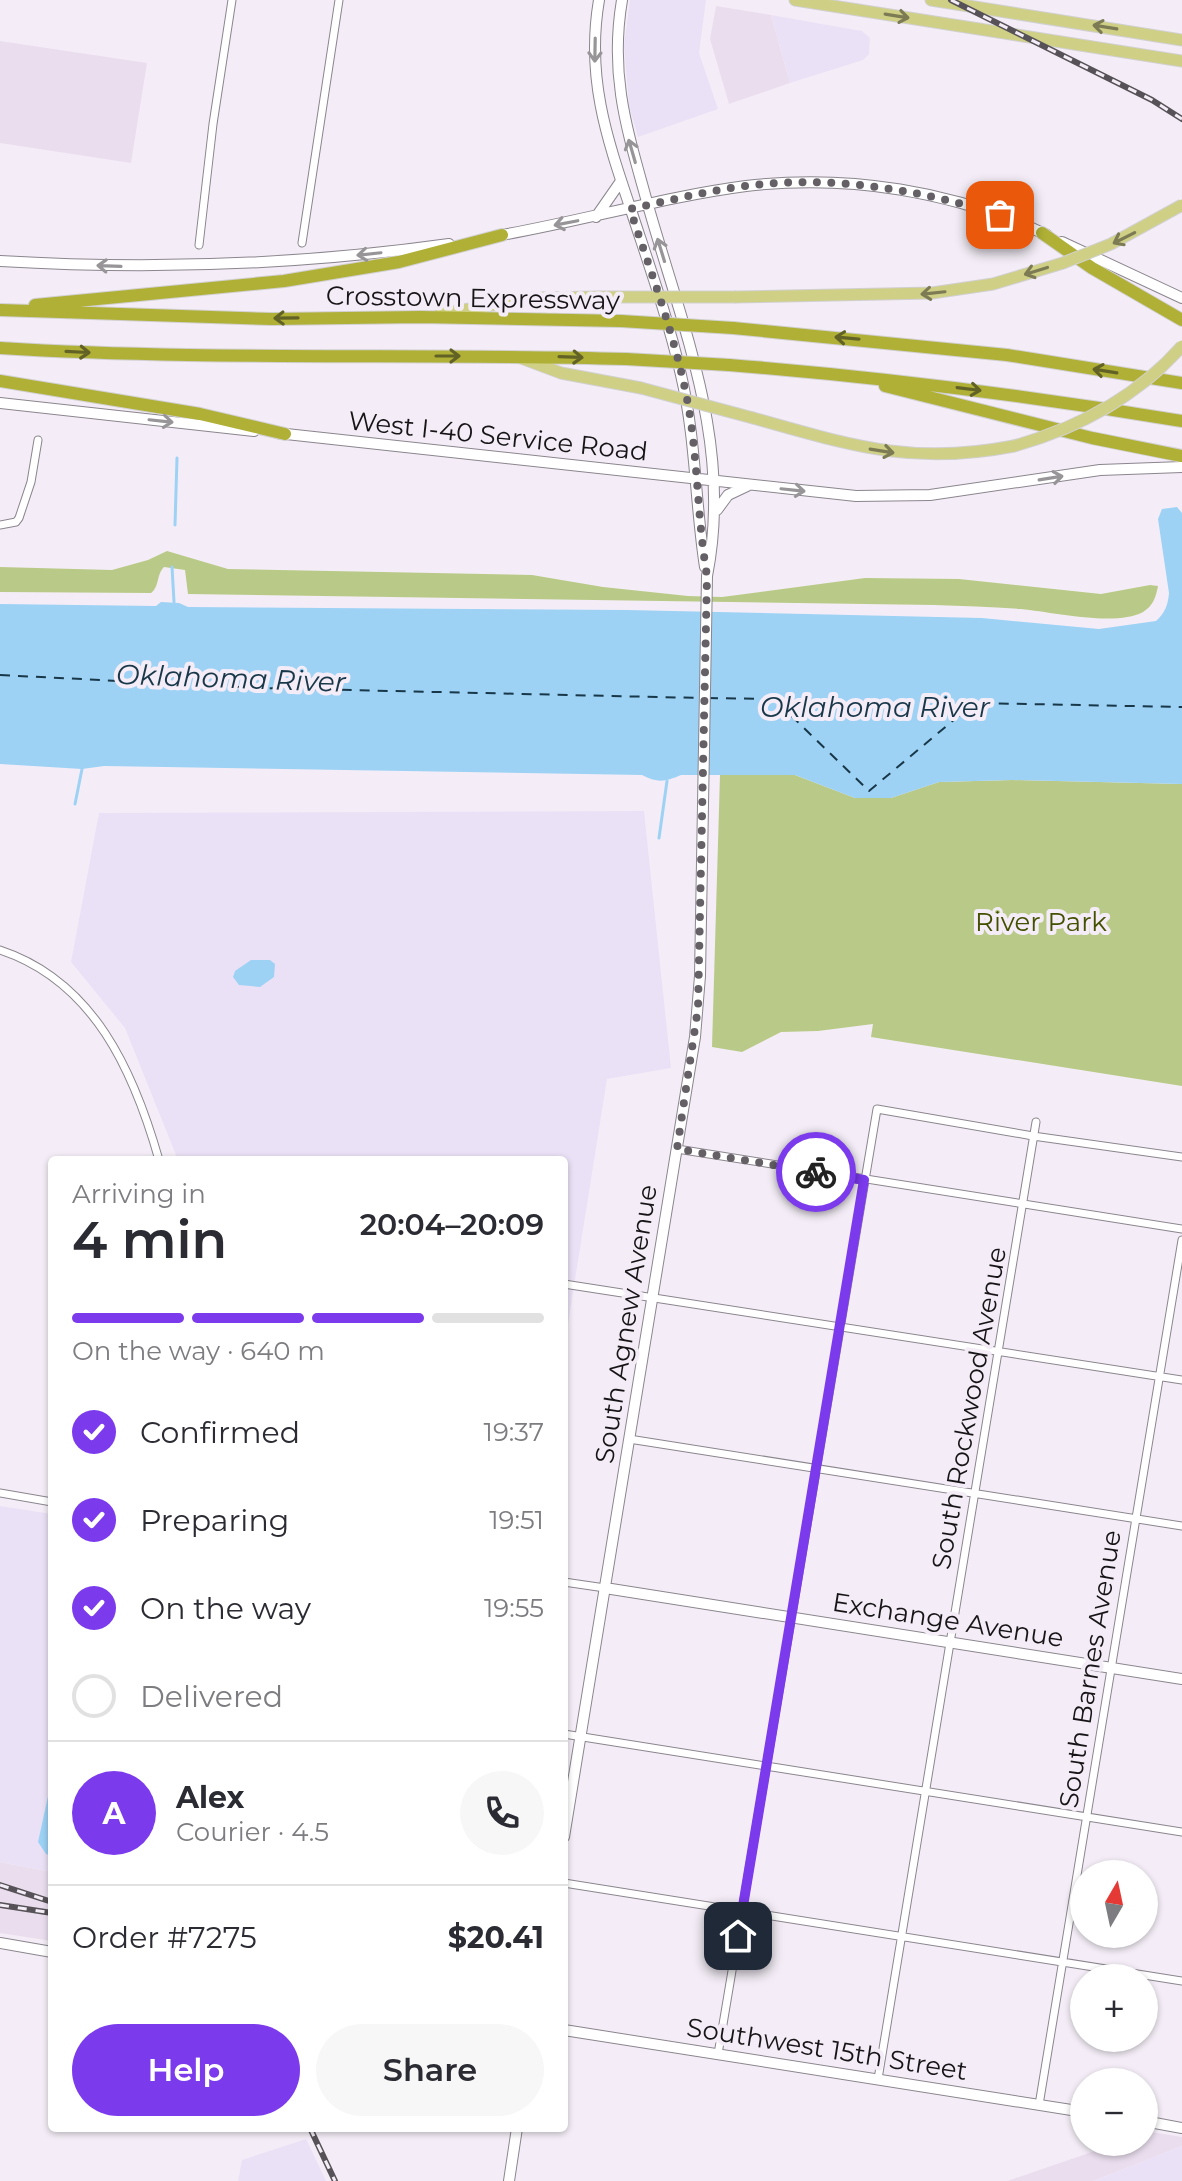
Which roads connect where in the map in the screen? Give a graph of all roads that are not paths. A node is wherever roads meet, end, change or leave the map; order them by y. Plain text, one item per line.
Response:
1 (232, 0) edge
2 (339, 0) edge
3 (599, 0) edge
4 (622, 0) edge
5 (795, 0) edge
6 (931, 0) edge
7 (820, 2) edge
8 (1182, 40) edge
9 (1182, 61) edge
10 (620, 95) junction
11 (598, 100) junction
12 (621, 181) junction
13 (648, 205) junction
14 (1182, 205) edge
15 (630, 209) junction
16 (596, 217) junction
17 (1042, 233) junction
18 (502, 235) junction
19 (302, 243) dead end
20 (199, 245) dead end
21 (0, 261) edge
22 (1182, 298) edge
23 (0, 309) edge
24 (420, 317) junction
25 (1182, 320) edge
26 (1182, 346) edge
27 (0, 348) edge
28 (515, 356) junction
29 (836, 374) junction
30 (0, 381) edge
31 (1182, 383) edge
32 (0, 403) edge
33 (1182, 421) edge
34 (285, 434) junction
35 (38, 440) dead end
36 (1182, 456) edge
37 (1182, 467) edge
38 (698, 480) junction
39 (715, 482) junction
40 (747, 485) junction
41 (716, 512) junction
42 (0, 525) edge
43 (707, 576) junction
44 (0, 950) edge
45 (1036, 1122) dead end
46 (1033, 1136) junction
47 (677, 1149) junction
48 (158, 1156) edge
49 (1182, 1157) edge
50 (864, 1180) junction
51 (1024, 1203) junction
52 (1182, 1229) edge
53 (1182, 1240) edge
54 (568, 1285) edge
55 (653, 1297) junction
56 (840, 1327) junction
57 (998, 1351) junction
58 (1159, 1376) junction
59 (1182, 1380) edge
60 (629, 1439) junction
61 (815, 1468) junction
62 (0, 1493) edge
63 (974, 1493) junction
64 (48, 1501) edge
65 (1136, 1518) junction
66 (1182, 1526) edge
67 (568, 1583) edge
68 (605, 1588) junction
69 (792, 1617) junction
70 (950, 1642) junction
71 (1110, 1668) junction
72 (1182, 1679) edge
73 (568, 1735) edge
74 (580, 1737) junction
75 (766, 1766) junction
76 (926, 1792) junction
77 (568, 1812) edge
78 (1087, 1817) junction
79 (1182, 1832) edge
80 (568, 1884) edge
81 (742, 1913) junction
82 (902, 1937) junction
83 (0, 1943) edge
84 (48, 1951) edge
85 (1063, 1962) junction
86 (1182, 1981) edge
87 (568, 2031) edge
88 (718, 2054) junction
89 (878, 2079) junction
90 (1039, 2105) junction
91 (1070, 2110) edge
92 (1158, 2124) edge
93 (1182, 2128) edge
94 (516, 2132) edge
95 (509, 2181) edge

1 - 20 street
2 - 19 street
3 -> 11 main road, South Agnew Avenue
4 - 10 main road, South Agnew Avenue
5 - 7 main road
8 -> 6 main road
7 -> 9 main road
10 - 11 main road
13 -> 10 main road, South Agnew Avenue
11 - 12 main road, South Agnew Avenue
12 - 15 main road, South Agnew Avenue
12 - 16 main road
13 - 15 main road
13 - 17 main road
39 -> 13 main road, South Agnew Avenue
14 -> 24 main road, bridge
15 - 16 main road
15 - 38 main road, South Agnew Avenue
16 -> 18 main road
17 - 22 main road
17 - 25 highway
18 -> 21 main road
18 - 23 highway
24 -> 23 highway, Crosstown Expressway
31 -> 24 highway, Crosstown Expressway, bridge
28 -> 26 main road, bridge
27 -> 28 highway
28 -> 29 highway, bridge
29 -> 33 highway
29 - 36 highway
30 - 34 highway
32 -> 34 main road, West I-40 Service Road
34 - 38 main road, West I-40 Service Road
35 - 42 street
40 -> 37 main road, West I-40 Service Road
38 - 39 main road, West I-40 Service Road
38 - 43 main road, South Agnew Avenue
39 - 40 main road, West I-40 Service Road
39 - 41 main road, South Agnew Avenue
40 - 41 main road
41 - 43 main road, South Agnew Avenue
43 - 47 main road, South Agnew Avenue
44 - 48 street
45 - 46 street, South Rockwood Avenue
46 - 49 street
46 - 50 street
46 - 51 street, South Rockwood Avenue
47 - 50 street
47 - 55 main road, South Agnew Avenue
50 - 51 street
50 - 56 street
51 - 52 street
51 - 57 street, South Rockwood Avenue
53 - 58 street, South Barnes Avenue
54 - 55 street
55 - 56 street
55 - 60 main road, South Agnew Avenue
56 - 57 street
56 - 61 street
57 - 58 street
57 - 63 street, South Rockwood Avenue
58 - 59 street
58 - 65 street, South Barnes Avenue
60 - 61 street
60 - 68 main road, South Agnew Avenue
61 - 63 street
61 - 69 street
62 - 64 street
63 - 65 street
63 - 70 street, South Rockwood Avenue
65 - 66 street
65 - 71 street, South Barnes Avenue
67 - 68 street, Exchange Avenue
68 - 69 main road, Exchange Avenue
68 - 74 main road, South Agnew Avenue
69 - 70 main road, Exchange Avenue
69 - 75 street
70 - 71 main road, Exchange Avenue
70 - 76 street, South Rockwood Avenue
71 - 72 main road, Exchange Avenue
71 - 78 street, South Barnes Avenue
73 - 74 street
74 - 75 street
74 - 77 main road, South Agnew Avenue
75 - 76 street
75 - 81 street
76 - 78 street
76 - 82 street, South Rockwood Avenue
78 - 79 street
78 - 85 street, South Barnes Avenue
80 - 81 street
81 - 82 street
81 - 88 street
82 - 85 street
82 - 89 street, South Rockwood Avenue
83 - 84 main road
85 - 86 street
85 - 90 street, South Barnes Avenue
87 - 88 main road, Southwest 15th Street
88 - 89 main road, Southwest 15th Street
89 - 90 main road, Southwest 15th Street
90 - 91 main road, Southwest 15th Street
92 - 93 main road
94 - 95 main road

